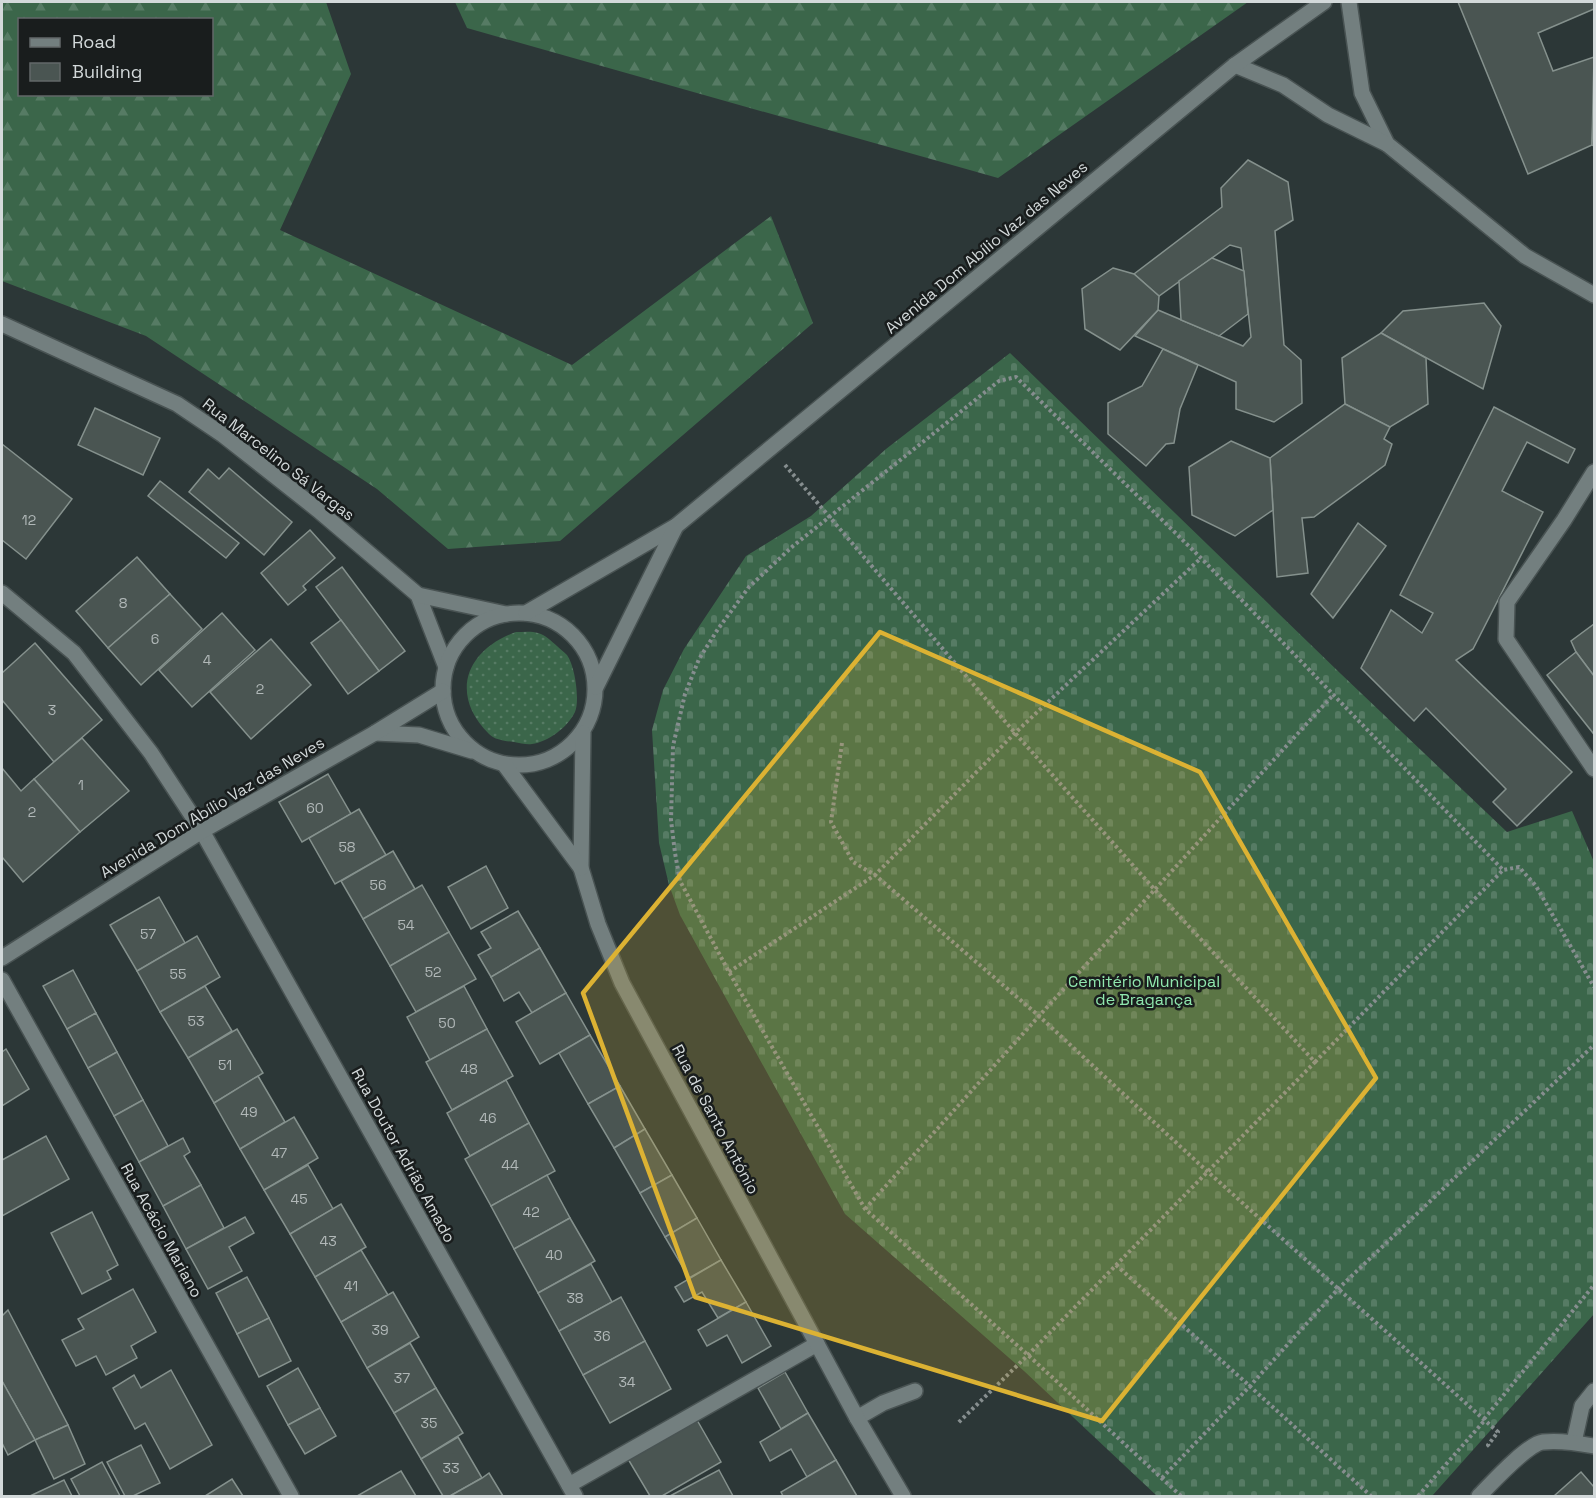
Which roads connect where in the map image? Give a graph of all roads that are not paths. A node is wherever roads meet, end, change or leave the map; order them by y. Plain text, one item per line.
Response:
1 (1324, 2) edge
2 (1349, 2) edge
3 (1235, 65) junction
4 (1387, 144) junction
5 (1594, 295) edge
6 (2, 324) edge
7 (1594, 471) edge
8 (676, 526) junction
9 (2, 593) edge
10 (418, 596) junction
11 (526, 613) junction
12 (506, 614) junction
13 (446, 667) junction
14 (596, 687) junction
15 (443, 691) junction
16 (375, 733) junction
17 (583, 733) junction
18 (476, 753) junction
19 (504, 764) junction
20 (1594, 769) edge
21 (202, 831) junction
22 (581, 868) junction
23 (2, 958) edge
24 (2, 980) edge
25 (817, 1344) junction
26 (915, 1391) dead end
27 (1594, 1391) edge
28 (857, 1418) junction
29 (1574, 1442) junction
30 (1594, 1446) edge
31 (572, 1491) edge
32 (291, 1497) edge
33 (903, 1497) edge
34 (1479, 1497) edge

1 - 3 street, Avenida Dom Abílio Vaz das Neves
2 - 4 street
3 - 4 street
3 - 8 street, Avenida Dom Abílio Vaz das Neves
4 - 5 street
6 - 10 street, Rua Marcelino Sá Vargas
7 - 20 street
8 - 11 street
8 - 14 street
9 - 21 street, Rua Doutor Adrião Amado
10 - 12 street
10 - 13 street, Rua Marcelino Sá Vargas
11 - 12 street
11 - 14 street
12 - 13 street
13 - 15 street
14 - 17 street
15 - 16 street, Avenida Dom Abílio Vaz das Neves
15 - 18 street
16 - 18 street
16 - 21 street, Avenida Dom Abílio Vaz das Neves
17 - 19 street
17 - 22 street, Rua de Santo António
18 - 19 street
19 - 22 street
21 - 23 street, Avenida Dom Abílio Vaz das Neves
21 - 31 street, Rua Doutor Adrião Amado
22 - 25 street, Rua de Santo António
24 - 32 street, Rua Acácio Mariano
25 - 28 street, Rua de Santo António
25 - 31 street
26 - 28 street
27 - 29 street
28 - 33 street, Rua de Santo António
29 - 30 street
29 - 34 street

